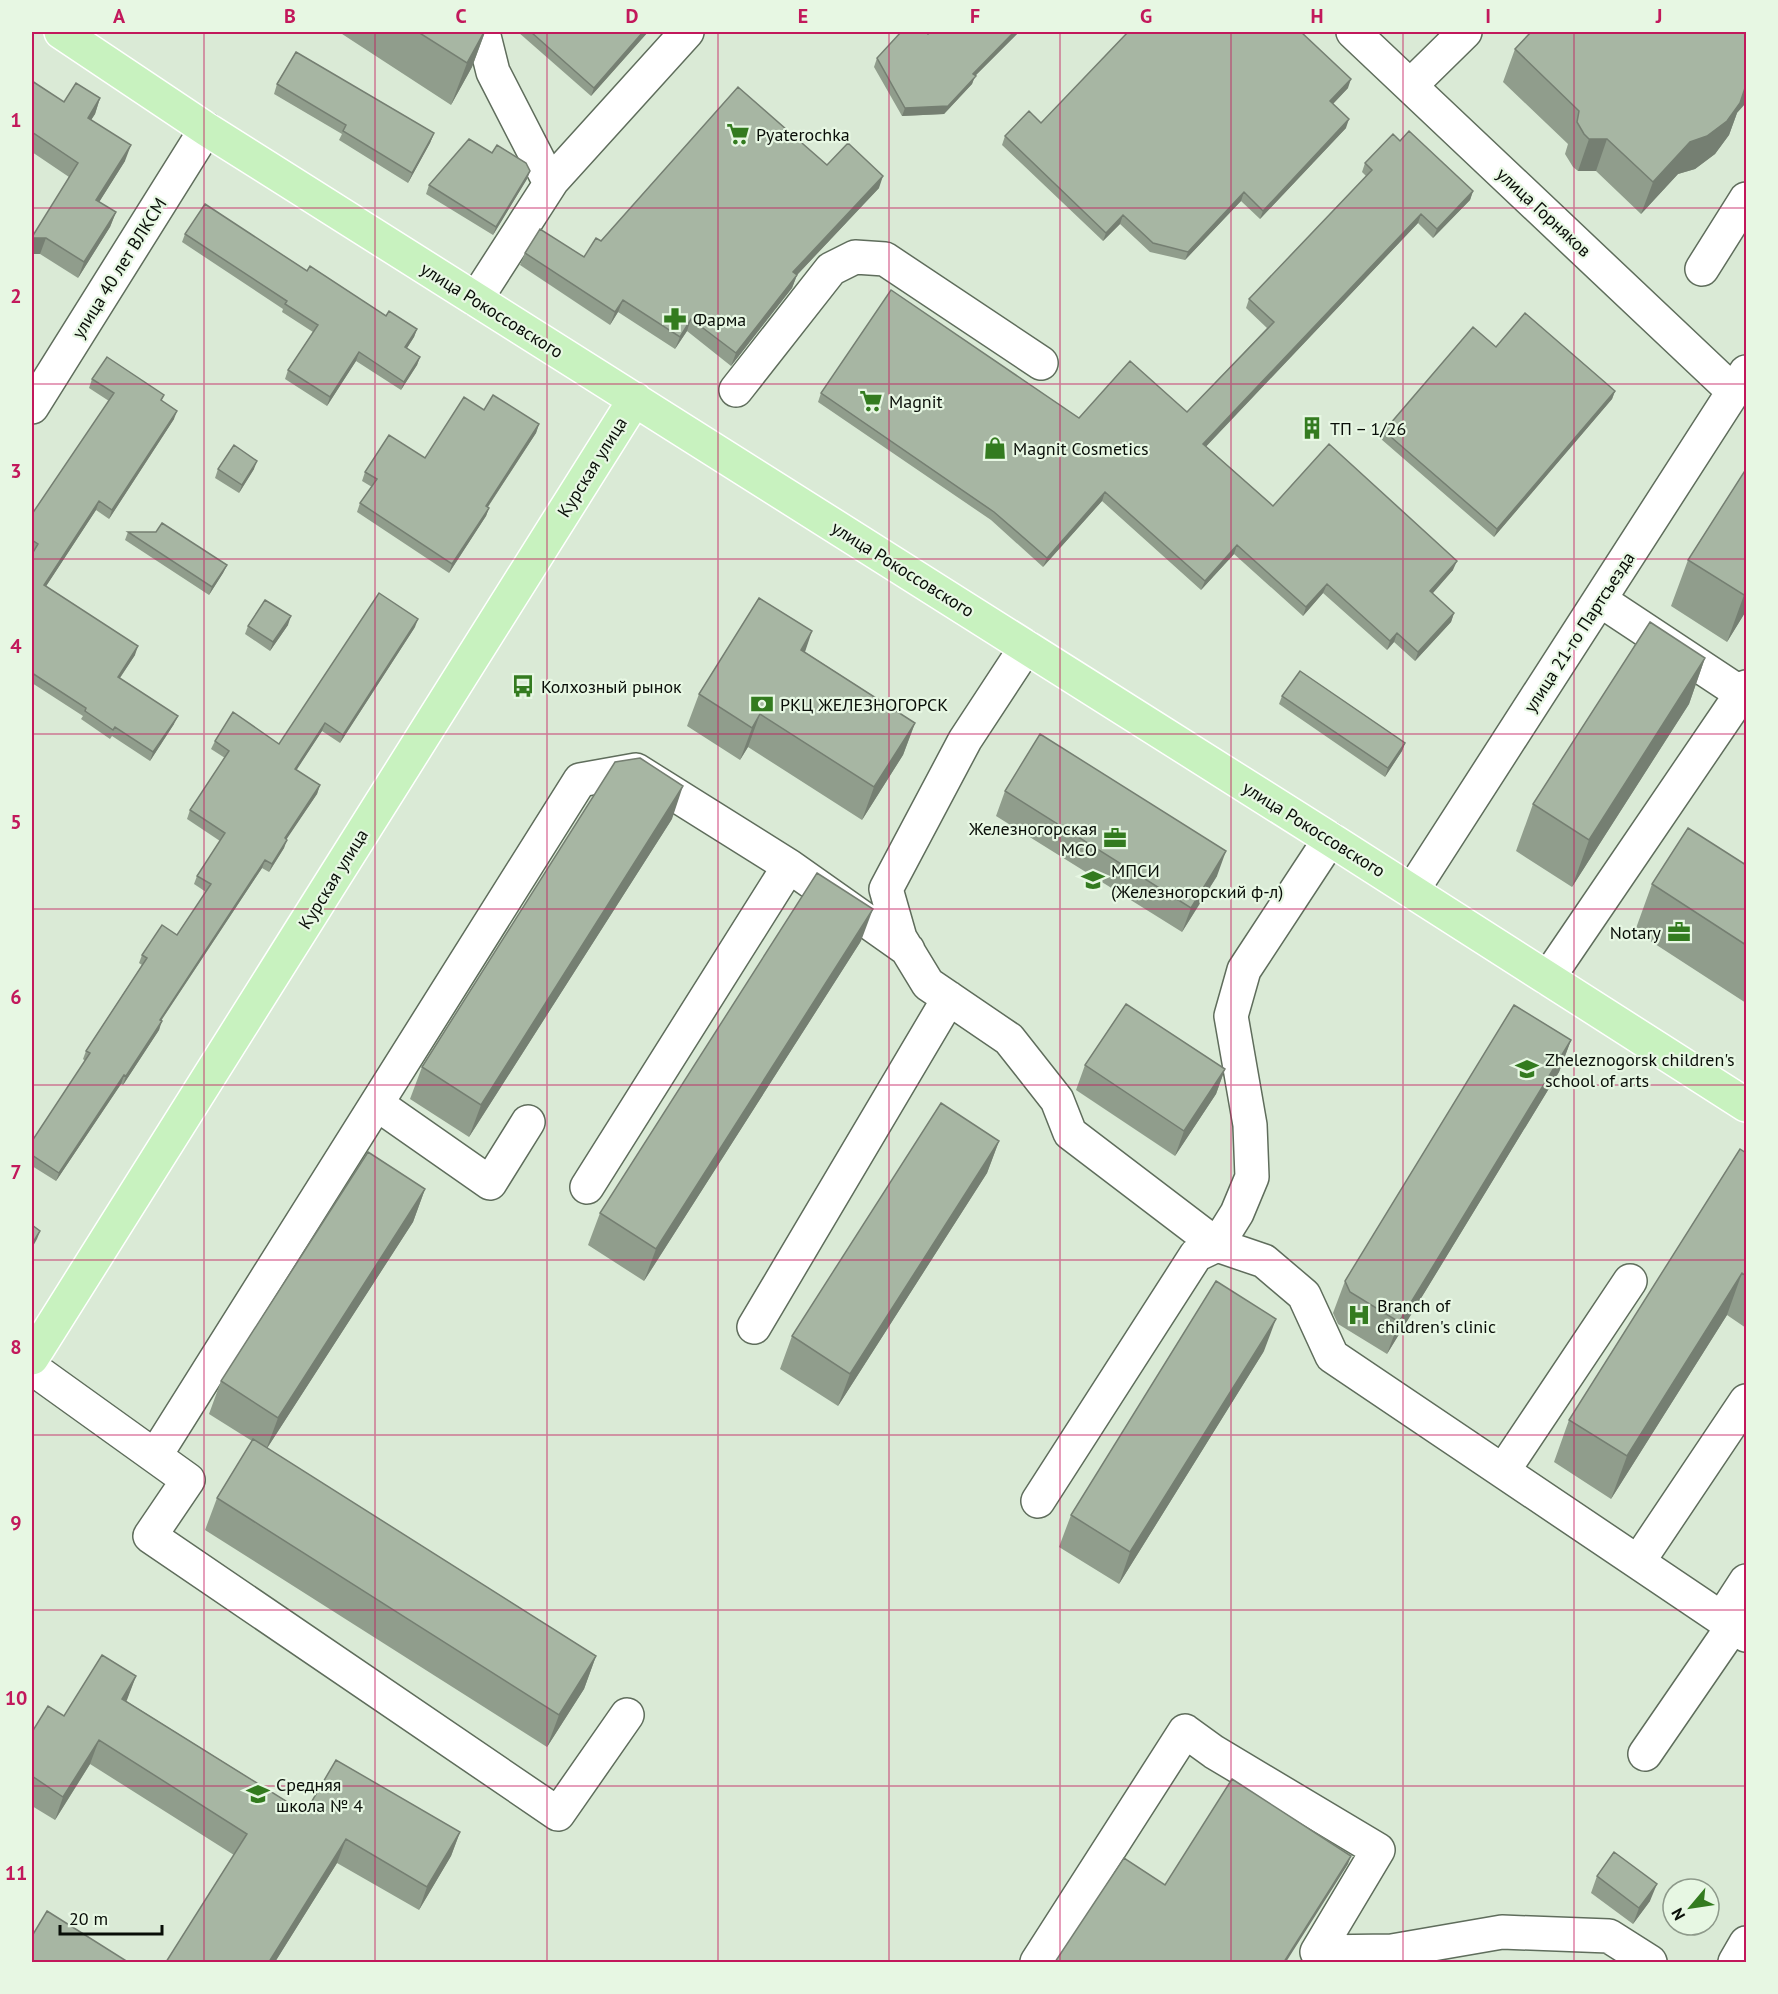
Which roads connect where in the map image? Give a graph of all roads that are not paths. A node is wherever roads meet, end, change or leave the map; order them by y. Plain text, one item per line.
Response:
1 (61, 32) edge
2 (483, 32) edge
3 (687, 32) edge
4 (1353, 32) edge
5 (1465, 32) edge
6 (1410, 86) junction
7 (206, 129) junction
8 (550, 183) junction
9 (1746, 199) edge
10 (1702, 269) dead end
11 (476, 299) junction
12 (1041, 363) dead end
13 (1740, 382) edge
14 (736, 390) dead end
15 (634, 399) junction
16 (32, 407) edge
17 (1600, 600) junction
18 (1026, 647) junction
19 (1741, 704) edge
20 (1330, 838) junction
21 (789, 866) junction
22 (1412, 891) junction
23 (908, 950) junction
24 (1548, 978) junction
25 (949, 998) junction
26 (376, 1104) junction
27 (1746, 1105) edge
28 (528, 1122) dead end
29 (587, 1186) dead end
30 (1217, 1245) junction
31 (1630, 1281) dead end
32 (754, 1327) dead end
33 (32, 1358) edge
34 (32, 1368) edge
35 (1746, 1401) edge
36 (155, 1456) junction
37 (1503, 1472) junction
38 (1038, 1501) dead end
39 (1638, 1562) junction
40 (1746, 1581) edge
41 (1734, 1626) edge
42 (627, 1715) dead end
43 (1645, 1754) dead end
44 (1746, 1943) edge
45 (1313, 1957) edge
46 (1036, 1962) edge
47 (1650, 1962) edge
48 (1735, 1962) edge

1 - 7 main road, улица Рокоссовского
2 - 8 street
3 - 8 street
4 - 6 street, улица Горняков
5 - 6 street
6 - 13 street, улица Горняков
7 - 11 main road, улица Рокоссовского
7 - 16 street, улица 40 лет ВЛКСМ
8 - 11 street
9 - 10 street
11 - 15 main road, улица Рокоссовского
12 - 14 street
13 - 17 street, улица 21-го Партсъезда
15 - 18 main road, улица Рокоссовского
15 - 33 main road, Курская улица
17 - 19 street
17 - 22 street, улица 21-го Партсъезда
18 - 20 main road, улица Рокоссовского
18 - 23 street
19 - 24 street
20 - 22 main road, улица Рокоссовского
20 - 30 street
21 - 23 street
21 - 26 street
21 - 29 street
22 - 24 main road, улица Рокоссовского
23 - 25 street
24 - 27 main road, улица Рокоссовского
25 - 30 street
25 - 32 street
26 - 28 street
26 - 36 street
30 - 37 street
30 - 38 street
31 - 37 street
34 - 36 street
35 - 39 street
36 - 42 street
37 - 39 street
39 - 41 street
40 - 41 street
41 - 43 street
44 - 48 street
45 - 46 street
45 - 47 street

